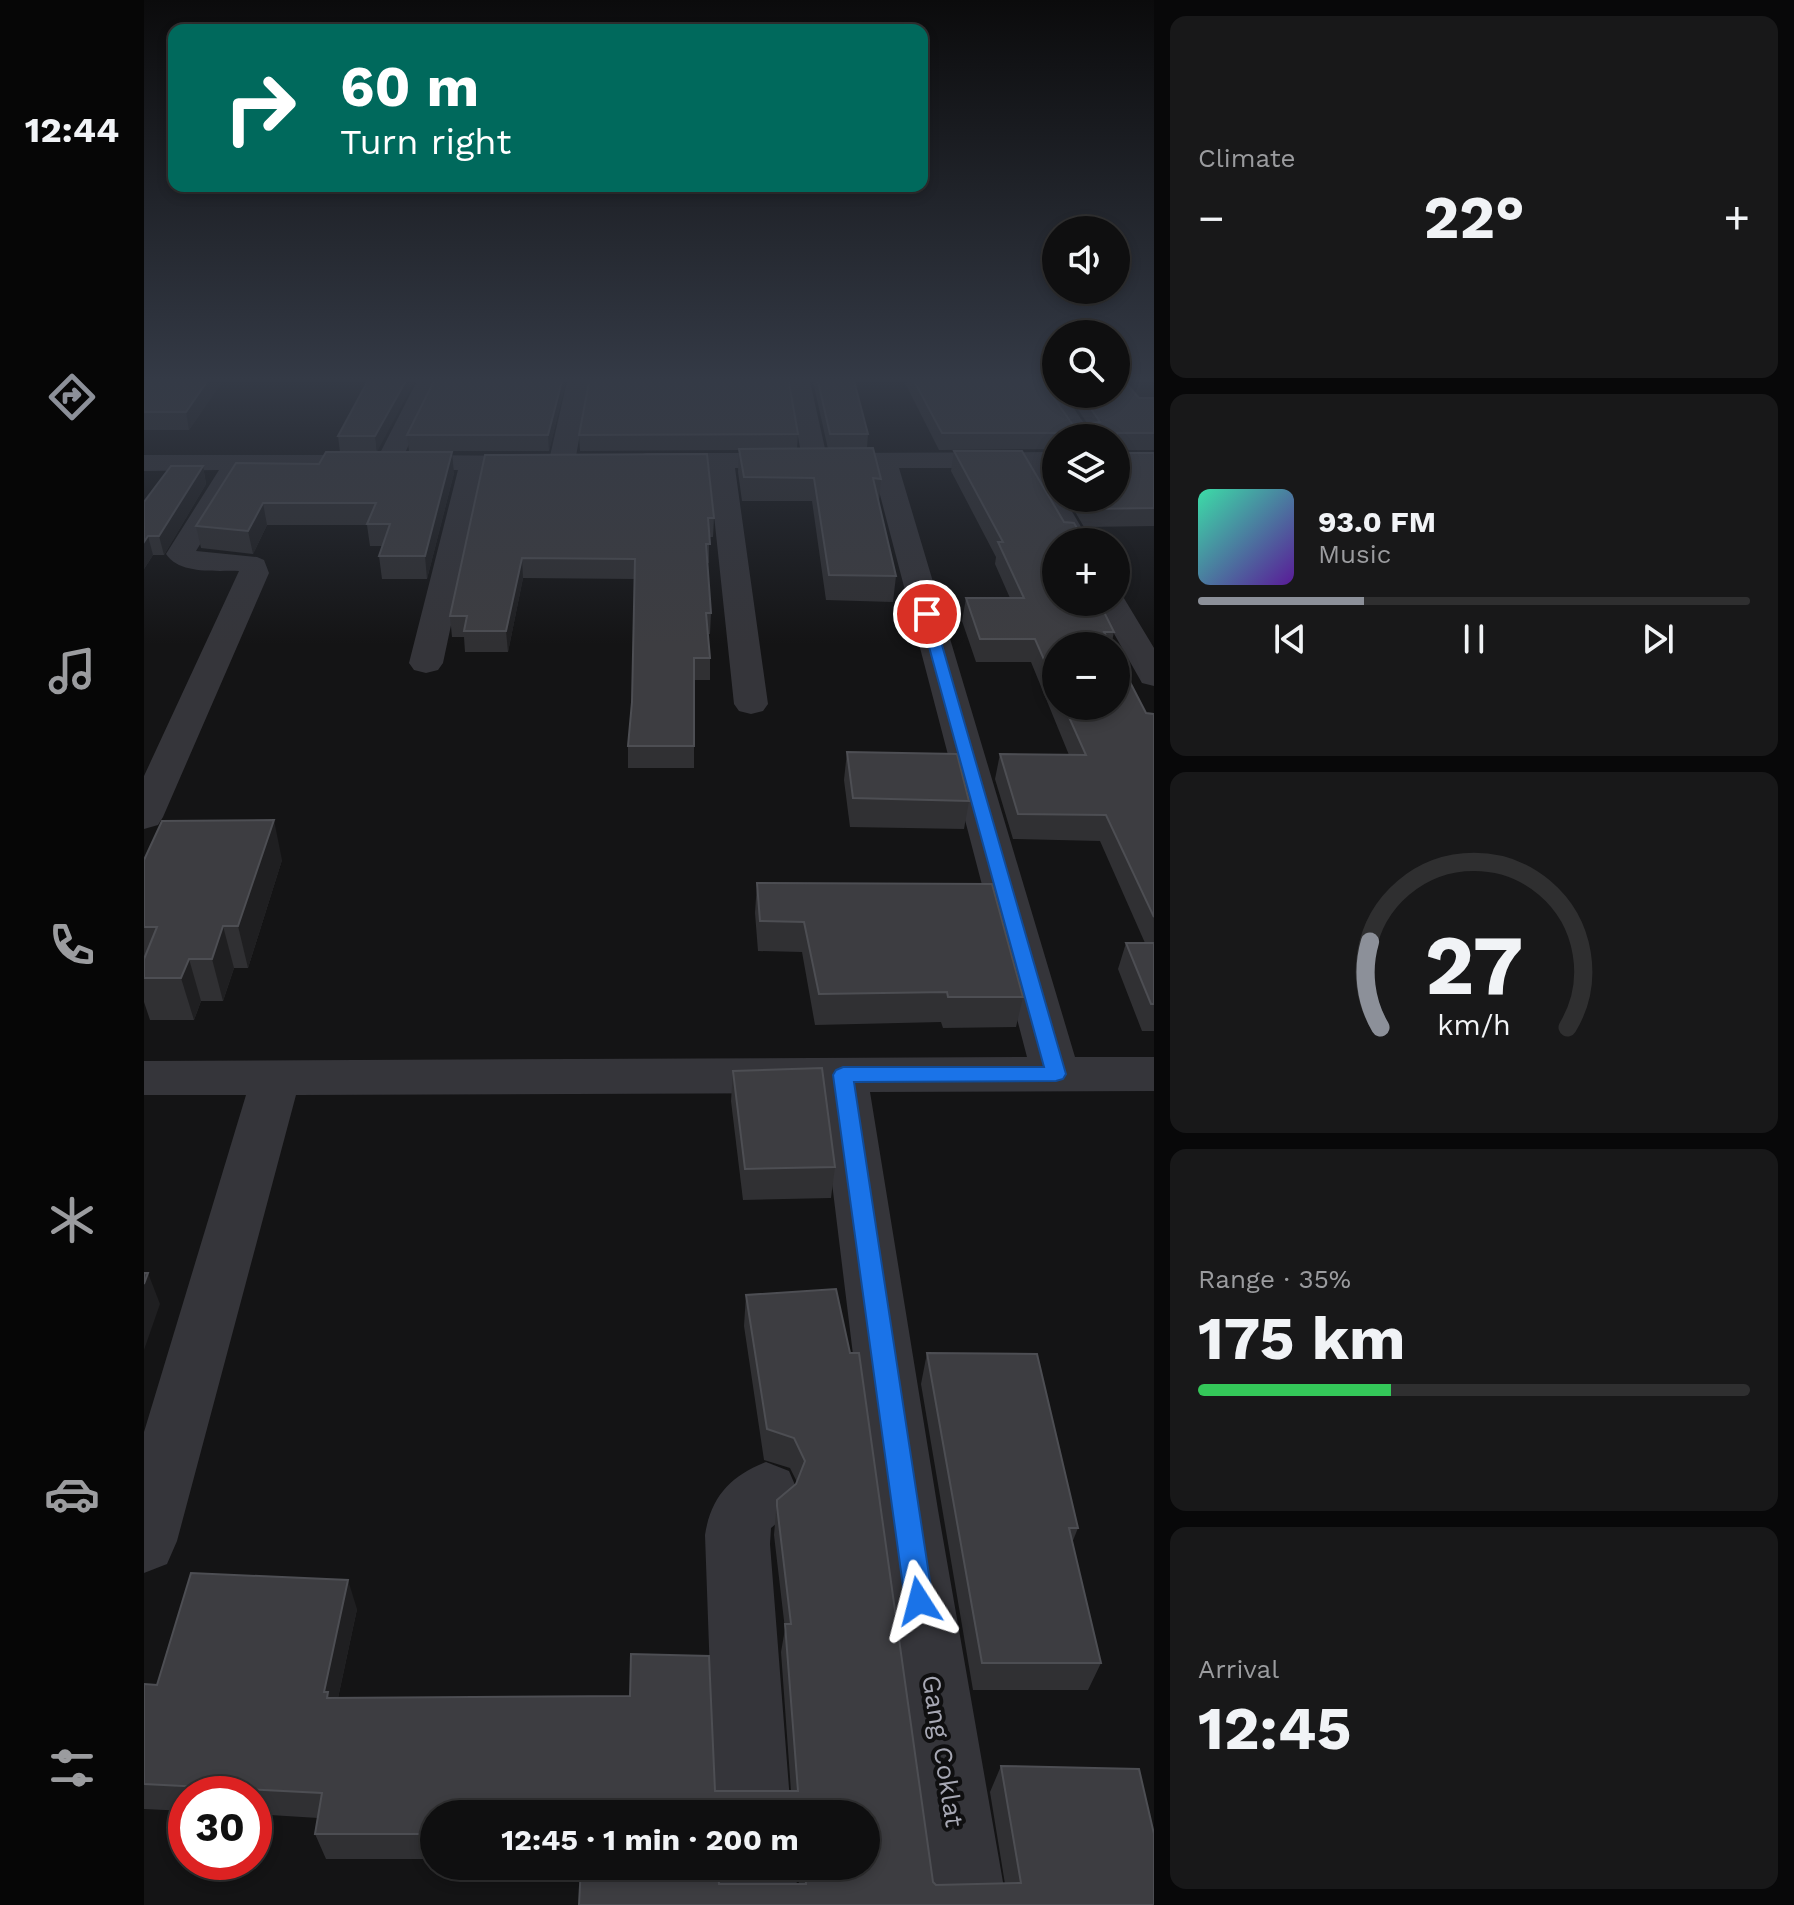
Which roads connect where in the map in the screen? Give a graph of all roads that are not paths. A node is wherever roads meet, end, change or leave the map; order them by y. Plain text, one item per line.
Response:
1 (235, 466) edge
2 (472, 466) edge
3 (722, 466) edge
4 (885, 466) edge
5 (1119, 616) edge
6 (426, 663) dead end
7 (1154, 676) edge
8 (751, 704) dead end
9 (144, 817) edge
10 (1056, 1074) junction
11 (1154, 1074) edge
12 (843, 1075) junction
13 (276, 1077) junction
14 (144, 1078) edge
15 (766, 1492) dead end
16 (144, 1541) edge
17 (752, 1800) edge
18 (757, 1880) edge
19 (759, 1905) edge
20 (967, 1905) edge

1 - 9 street
2 - 6 street
3 - 8 street
4 - 10 street
5 - 7 street
10 - 11 street
10 - 12 street
12 - 13 street
12 - 20 street, Gang Coklat
13 - 14 street
13 - 16 street
15 - 17 street
18 - 19 street

